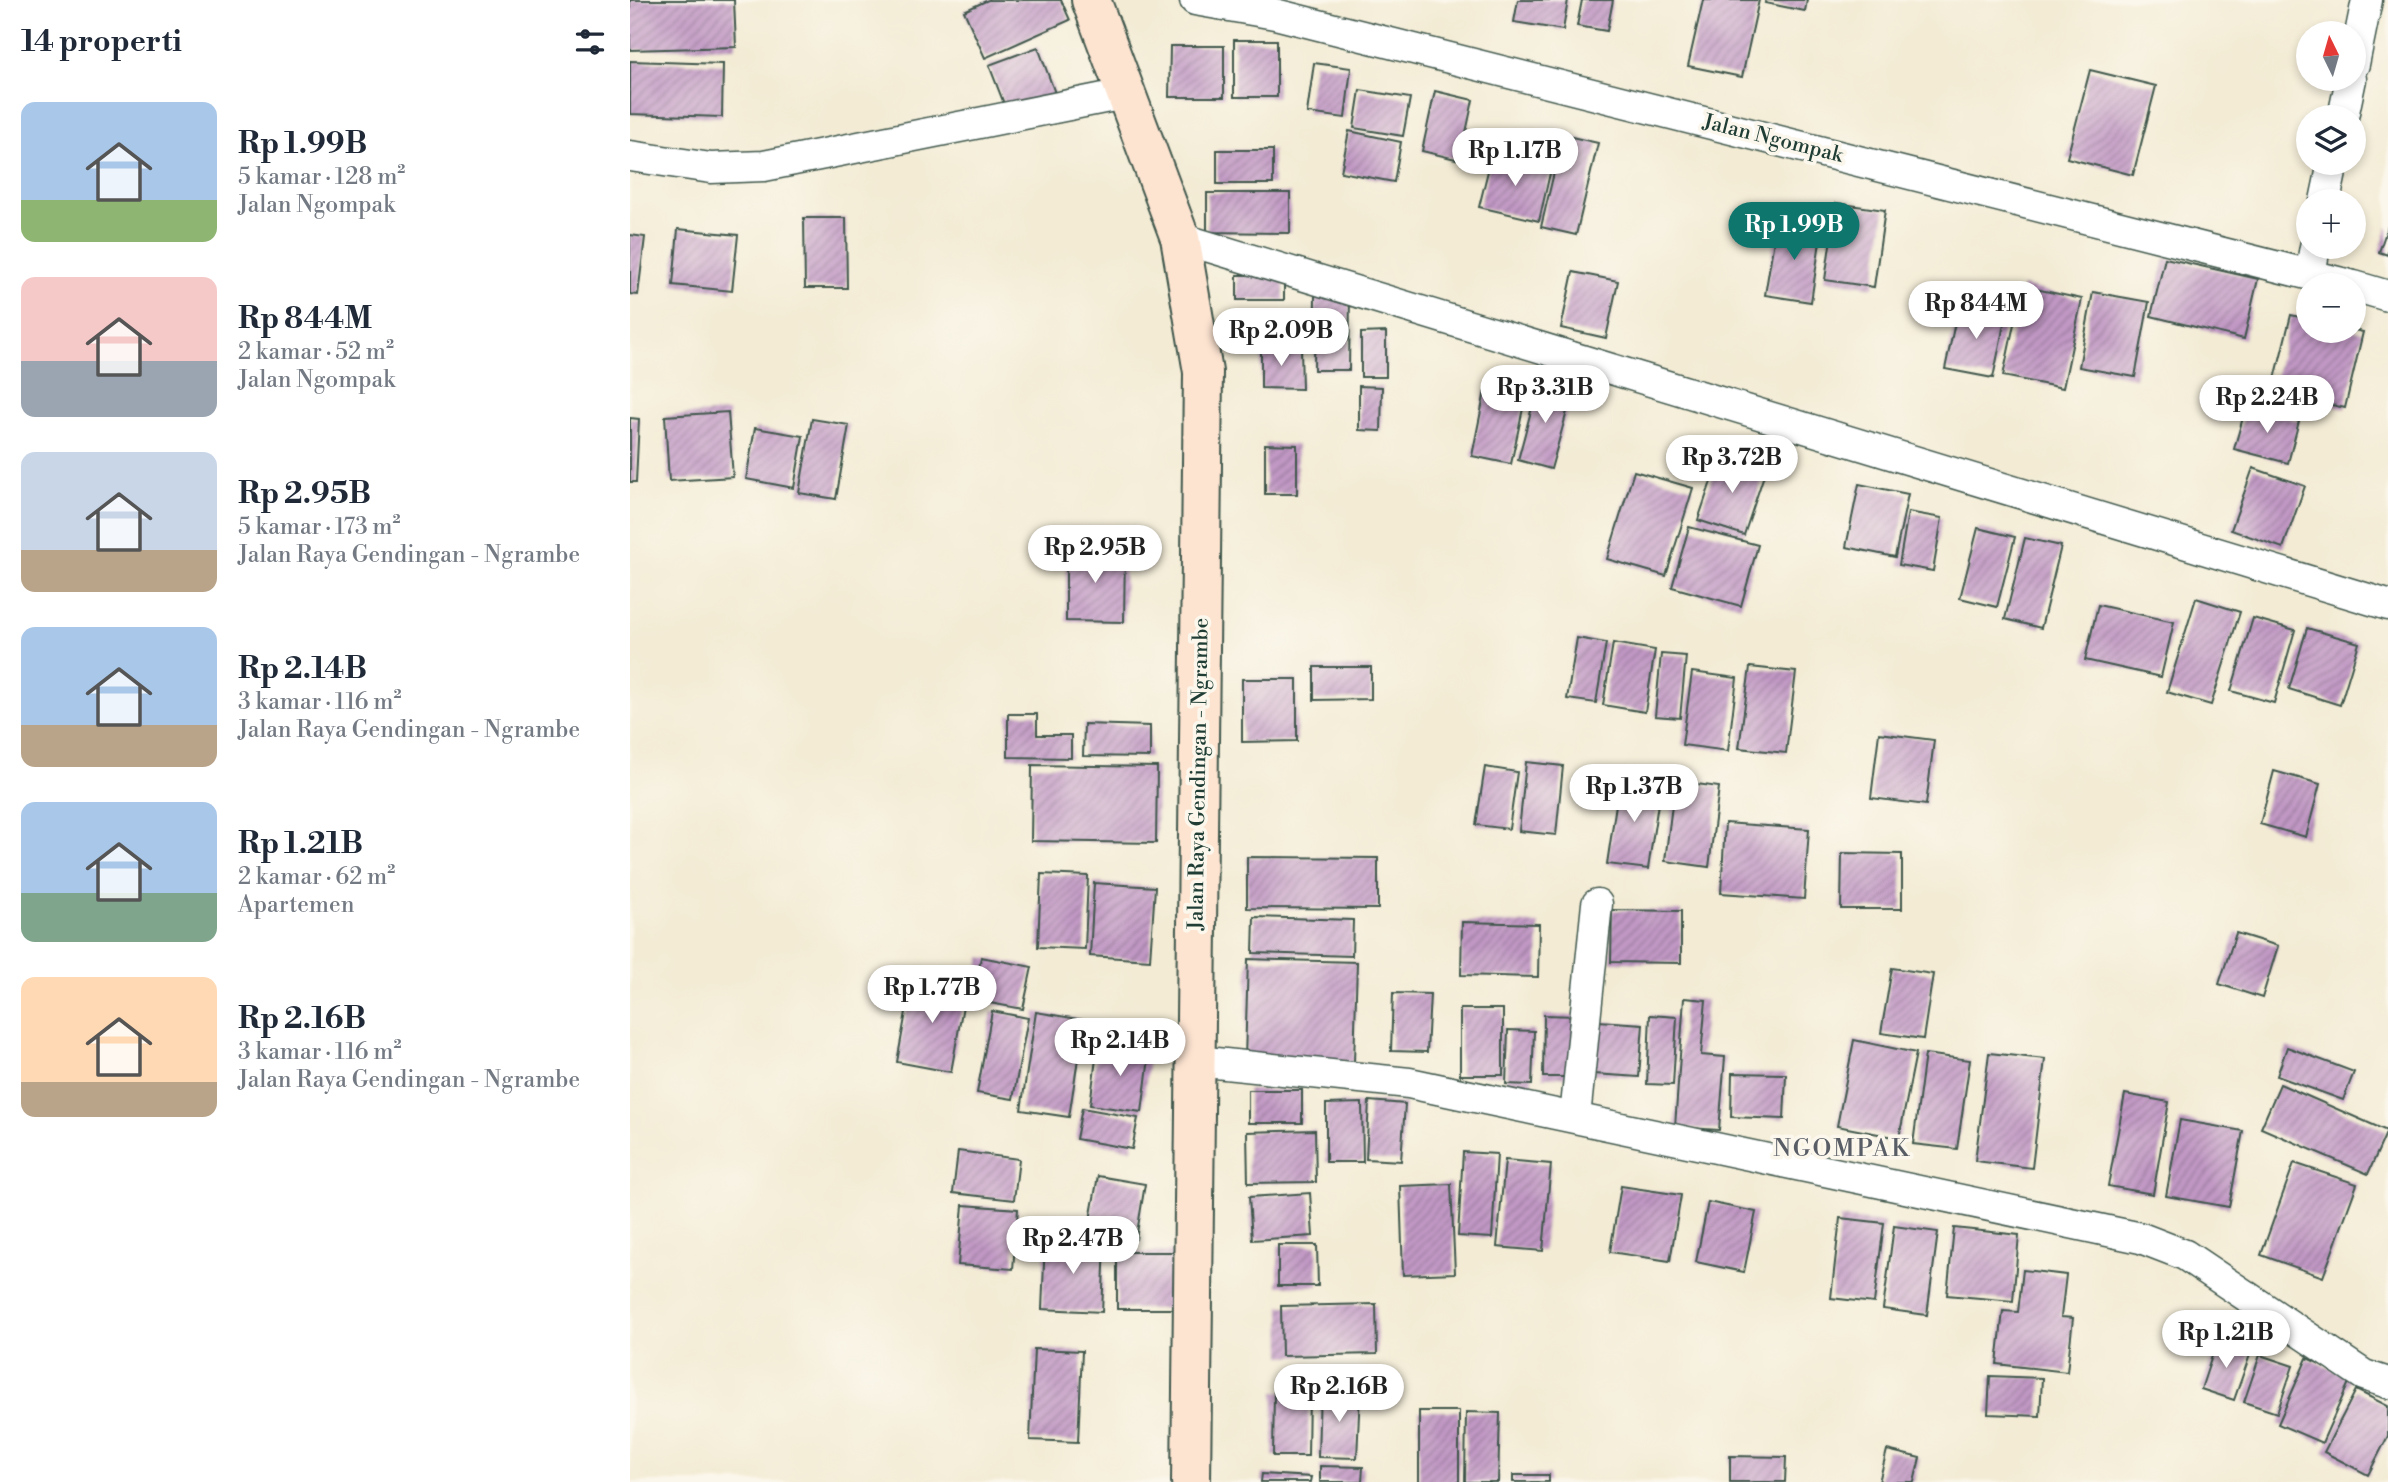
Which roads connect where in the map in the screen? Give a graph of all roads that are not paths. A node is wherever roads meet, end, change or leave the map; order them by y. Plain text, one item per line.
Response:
1 (1091, 0) edge
2 (1195, 0) edge
3 (2367, 0) edge
4 (1277, 7) edge
5 (2363, 21) edge
6 (1124, 94) junction
7 (630, 156) edge
8 (1180, 238) junction
9 (2313, 260) edge
10 (2332, 273) edge
11 (2366, 290) edge
12 (2388, 296) edge
13 (2388, 605) edge
14 (1597, 904) dead end
15 (1196, 1061) junction
16 (1575, 1117) junction
17 (2388, 1383) edge
18 (1191, 1482) edge

1 - 6 main road, Jalan Raya Gendingan - Ngrambe
2 - 4 street, Jalan Ngompak
3 - 5 street
4 - 9 street, Jalan Ngompak
6 - 7 street
6 - 8 main road, Jalan Raya Gendingan - Ngrambe
8 - 13 street
8 - 15 main road, Jalan Raya Gendingan - Ngrambe
9 - 10 street, Jalan Ngompak
11 - 12 street, Jalan Ngompak
14 - 16 street
15 - 16 street
15 - 18 main road, Jalan Raya Gendingan - Ngrambe
16 - 17 street

